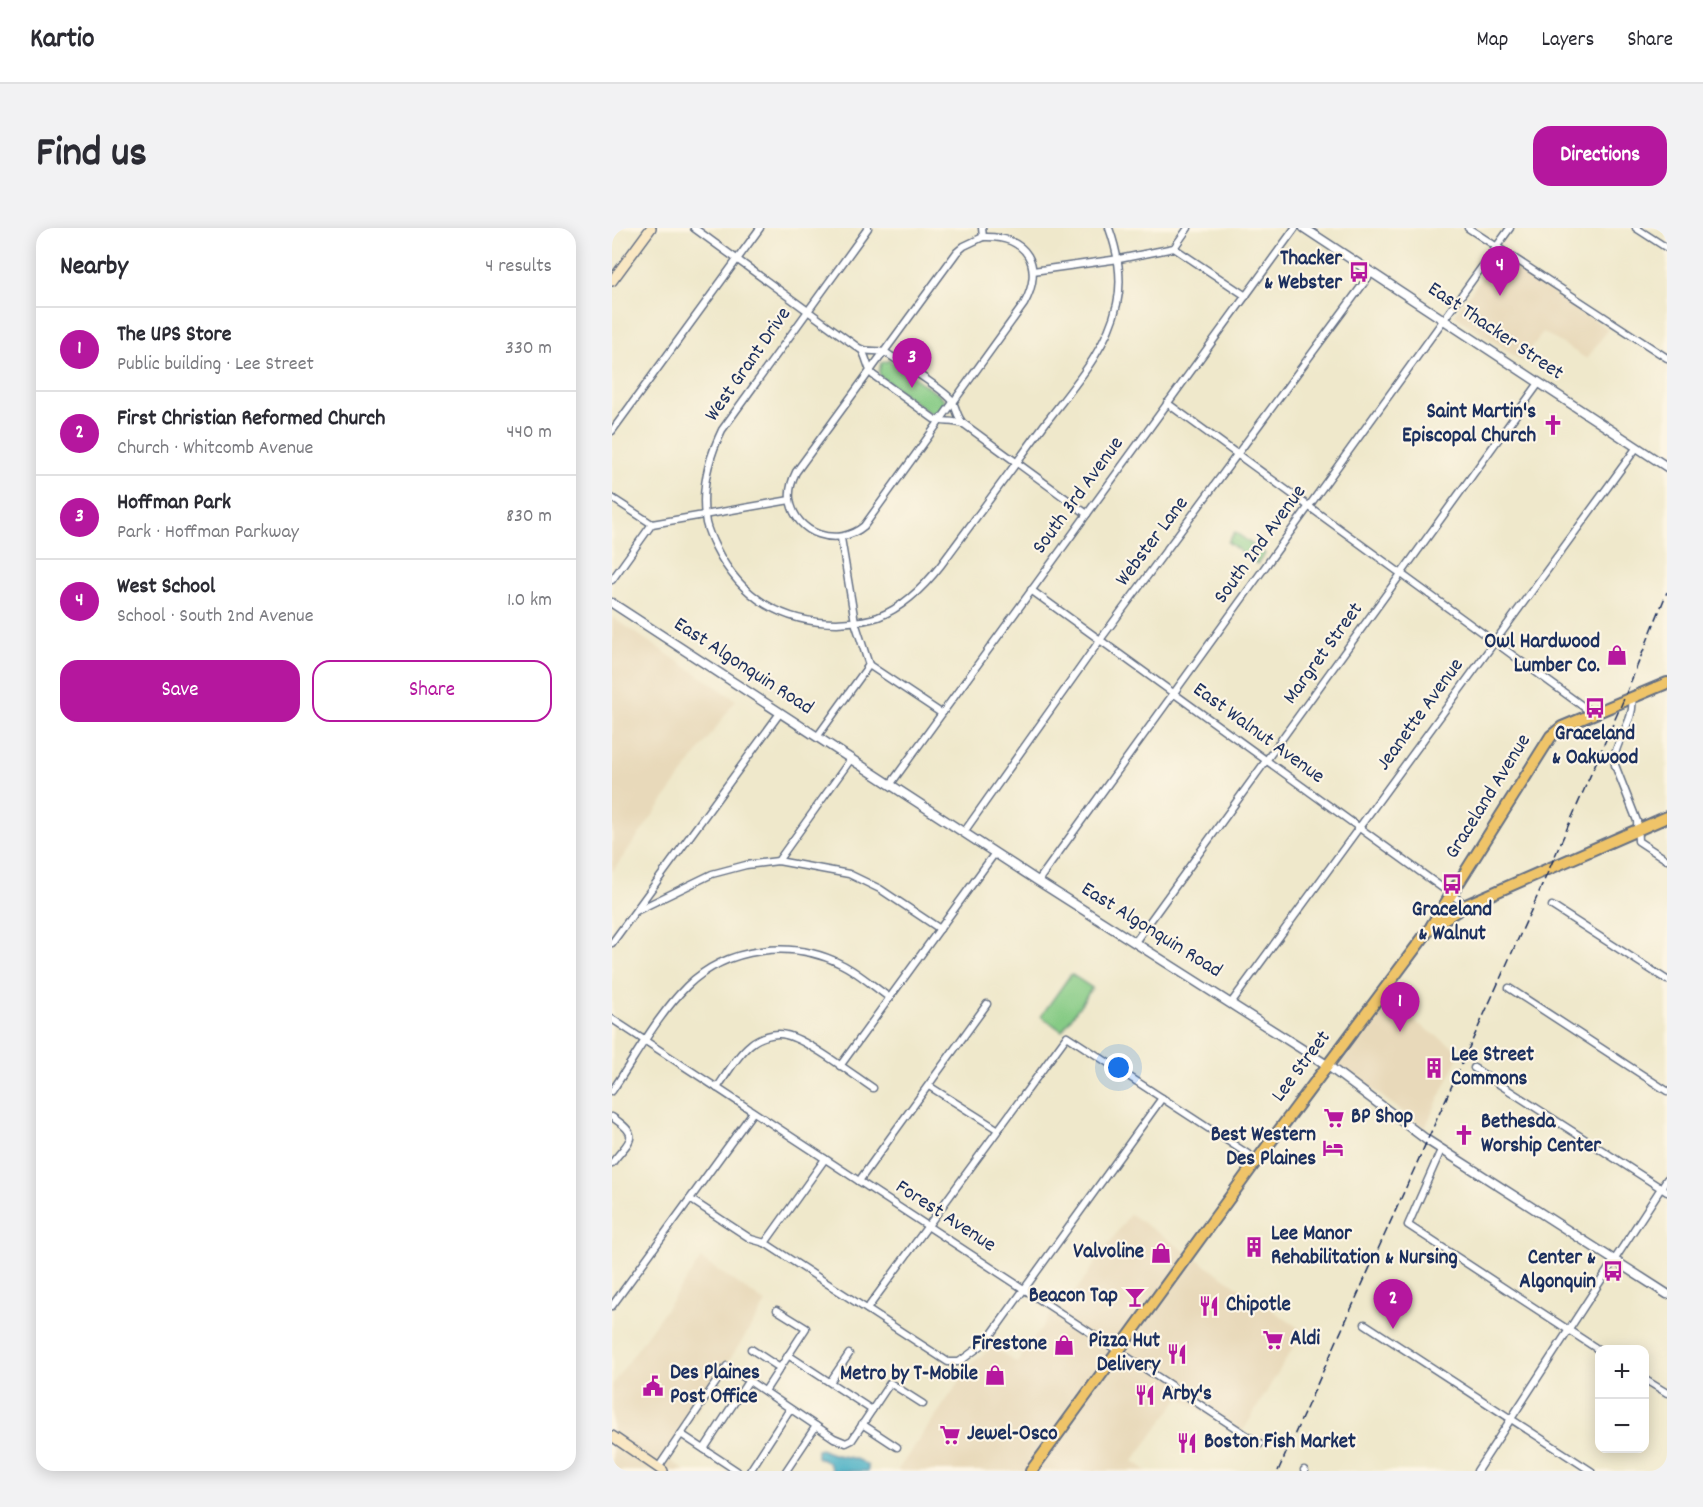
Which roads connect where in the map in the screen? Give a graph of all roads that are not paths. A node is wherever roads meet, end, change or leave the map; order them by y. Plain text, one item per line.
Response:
1 (651, 228) edge
2 (694, 228) edge
3 (760, 228) edge
4 (868, 228) edge
5 (982, 228) edge
6 (1109, 228) edge
7 (1188, 228) edge
8 (1295, 228) edge
9 (1304, 228) edge
10 (1468, 228) edge
11 (1510, 228) edge
12 (1636, 228) edge
13 (983, 237) junction
14 (1497, 247) junction
15 (1174, 248) junction
16 (1667, 248) edge
17 (737, 259) junction
18 (1119, 259) junction
19 (1033, 272) junction
20 (1372, 272) junction
21 (612, 281) edge
22 (1246, 296) junction
23 (807, 311) junction
24 (1444, 320) junction
25 (860, 349) junction
26 (884, 351) junction
27 (1667, 358) edge
28 (870, 371) junction
29 (1539, 383) junction
30 (953, 403) junction
31 (1167, 403) junction
32 (940, 422) junction
33 (964, 424) junction
34 (612, 431) edge
35 (1637, 447) junction
36 (1238, 455) junction
37 (1017, 462) junction
38 (1666, 464) edge
39 (612, 498) edge
40 (790, 500) junction
41 (1309, 508) junction
42 (705, 514) junction
43 (1087, 514) junction
44 (652, 524) junction
45 (841, 537) junction
46 (1402, 575) junction
47 (612, 580) edge
48 (1031, 590) junction
49 (612, 603) edge
50 (855, 622) junction
51 (1100, 640) junction
52 (1495, 642) junction
53 (869, 665) junction
54 (1667, 683) edge
55 (1173, 693) junction
56 (1632, 698) junction
57 (780, 713) junction
58 (941, 713) junction
59 (1592, 713) junction
60 (817, 737) junction
61 (851, 759) junction
62 (1266, 761) junction
63 (890, 785) junction
64 (1667, 817) edge
65 (1359, 828) junction
66 (1637, 829) junction
67 (964, 832) junction
68 (995, 853) junction
69 (1667, 860) edge
70 (778, 861) junction
71 (1038, 881) junction
72 (1451, 895) junction
73 (1466, 905) junction
74 (1552, 906) dead end
75 (636, 911) junction
76 (1431, 927) junction
77 (940, 929) junction
78 (1135, 942) junction
79 (612, 943) edge
80 (1667, 980) edge
81 (1509, 988) dead end
82 (890, 998) junction
83 (1231, 1002) junction
84 (987, 1004) dead end
85 (612, 1019) edge
86 (646, 1041) junction
87 (1327, 1065) junction
88 (840, 1066) junction
89 (1474, 1068) dead end
90 (929, 1086) junction
91 (717, 1088) junction
92 (873, 1088) dead end
93 (612, 1091) edge
94 (1667, 1091) edge
95 (1162, 1098) junction
96 (753, 1112) junction
97 (612, 1117) edge
98 (997, 1129) junction
99 (1441, 1150) junction
100 (825, 1159) junction
101 (1257, 1160) junction
102 (612, 1163) edge
103 (1667, 1179) edge
104 (859, 1181) junction
105 (1664, 1190) edge
106 (690, 1199) junction
107 (927, 1225) junction
108 (765, 1243) junction
109 (1614, 1260) junction
110 (1023, 1288) junction
111 (1667, 1294) edge
112 (612, 1306) edge
113 (867, 1309) junction
114 (777, 1310) dead end
115 (1365, 1324) dead end
116 (1569, 1330) junction
117 (1595, 1347) edge
118 (751, 1349) dead end
119 (1119, 1350) junction
120 (849, 1354) dead end
121 (788, 1355) junction
122 (780, 1368) junction
123 (749, 1380) junction
124 (830, 1382) junction
125 (1649, 1382) edge
126 (765, 1391) junction
127 (1667, 1394) edge
128 (923, 1404) dead end
129 (790, 1409) junction
130 (872, 1410) junction
131 (1511, 1418) junction
132 (862, 1424) junction
133 (816, 1426) junction
134 (681, 1434) junction
135 (612, 1436) edge
136 (1260, 1444) dead end
137 (897, 1447) dead end
138 (704, 1449) junction
139 (661, 1469) edge
140 (737, 1471) edge
141 (750, 1471) edge
142 (786, 1471) edge
143 (1031, 1471) edge
144 (1477, 1471) edge
145 (1591, 1471) edge

1 - 21 main road
2 - 17 street
3 - 17 street
4 - 23 street, West Grant Drive
5 - 13 street
6 - 18 street, West Grant Drive
7 - 15 street
8 - 22 street, South 3rd Avenue
9 - 20 street, East Thacker Street
10 - 14 street
11 - 14 street, South 2nd Avenue
12 - 16 street
13 - 19 street
13 - 26 street
14 - 24 street, South 2nd Avenue
14 - 27 street
15 - 18 street
15 - 22 street
17 - 23 street
17 - 34 street
18 - 19 street
18 - 37 street, West Grant Drive
19 - 30 street
20 - 24 street, East Thacker Street
20 - 36 street, Webster Lane
22 - 31 street, South 3rd Avenue
23 - 25 street
23 - 42 street, West Grant Drive
24 - 29 street, East Thacker Street
24 - 41 street, South 2nd Avenue
25 - 26 street
25 - 28 street
26 - 28 street
26 - 30 street
28 - 32 street
28 - 40 street
29 - 35 street, East Thacker Street
29 - 46 street, Margret Street
30 - 32 street
30 - 33 street
31 - 36 street
31 - 43 street, South 3rd Avenue
32 - 33 street
32 - 45 street
33 - 37 street
35 - 38 street, East Thacker Street
35 - 52 street, Jeanette Avenue
36 - 41 street
36 - 51 street, Webster Lane
37 - 43 street
37 - 50 street, West Grant Drive
39 - 44 street
40 - 42 street
40 - 45 street
41 - 46 street
41 - 55 street, South 2nd Avenue
42 - 44 street
42 - 50 street, West Grant Drive
43 - 48 street, South 3rd Avenue
44 - 47 street
45 - 50 street
46 - 52 street
46 - 62 street, Margret Street
48 - 51 street, East Walnut Avenue
48 - 58 street, South 3rd Avenue
49 - 57 street, East Algonquin Road
50 - 53 street
51 - 55 street, East Walnut Avenue
51 - 67 street, Webster Lane
52 - 59 street
52 - 65 street, Jeanette Avenue
53 - 58 street
53 - 60 street
54 - 56 main road, Graceland Avenue
55 - 62 street, East Walnut Avenue
55 - 71 street, South 2nd Avenue
56 - 59 main road, Graceland Avenue
56 - 66 street
57 - 60 street, East Algonquin Road
57 - 75 street
58 - 63 street, South 3rd Avenue
59 - 72 main road, Graceland Avenue
60 - 61 street, East Algonquin Road
61 - 63 street, East Algonquin Road
61 - 70 street
62 - 65 street, East Walnut Avenue
62 - 78 street, Margret Street
63 - 67 street, East Algonquin Road
64 - 66 main road, Lee Street
65 - 72 street, East Walnut Avenue
65 - 83 street, Jeanette Avenue
66 - 69 street
66 - 73 main road, Lee Street
67 - 68 street, East Algonquin Road
68 - 71 street, East Algonquin Road
68 - 77 street
70 - 75 street
70 - 77 street
71 - 78 street, East Algonquin Road
72 - 73 street, East Walnut Avenue
72 - 76 main road, Graceland Avenue
73 - 76 main road, Lee Street
74 - 80 street
75 - 79 street
76 - 87 main road, Lee Street
77 - 82 street
78 - 83 street, East Algonquin Road
81 - 94 street
82 - 86 street
82 - 88 street
83 - 87 street, East Algonquin Road
84 - 90 street
85 - 86 street, Forest Avenue
86 - 91 street, Forest Avenue
86 - 93 street
87 - 99 street, East Algonquin Road
87 - 101 main road, Lee Street
88 - 91 street
88 - 92 street
89 - 105 street
90 - 98 street
90 - 104 street
91 - 96 street, Forest Avenue
95 - 98 street
95 - 101 street
95 - 110 street
96 - 100 street, Forest Avenue
96 - 106 street
97 - 102 street
98 - 107 street
99 - 109 street, East Algonquin Road
99 - 116 street
100 - 104 street, Forest Avenue
100 - 108 street
101 - 119 main road, Lee Street
103 - 105 street
104 - 107 street, Forest Avenue
105 - 109 street
106 - 108 street
106 - 112 street
107 - 110 street, Forest Avenue
107 - 113 street
108 - 113 street
109 - 111 street, East Algonquin Road
109 - 116 street
110 - 113 street
110 - 119 street, Forest Avenue
114 - 121 street
115 - 131 street
116 - 117 street
116 - 131 street
118 - 122 street
119 - 136 street, Forest Avenue
119 - 143 main road, Lee Street
120 - 124 street
121 - 122 street
121 - 124 street
122 - 126 street
123 - 126 street
123 - 134 street
123 - 138 street
124 - 130 street
125 - 127 street
126 - 129 street
128 - 130 street
129 - 133 street
129 - 141 street
130 - 132 street
131 - 144 street
131 - 145 street
132 - 133 street
132 - 137 street
133 - 142 street
134 - 138 street
134 - 139 street
135 - 139 main road
138 - 140 street

